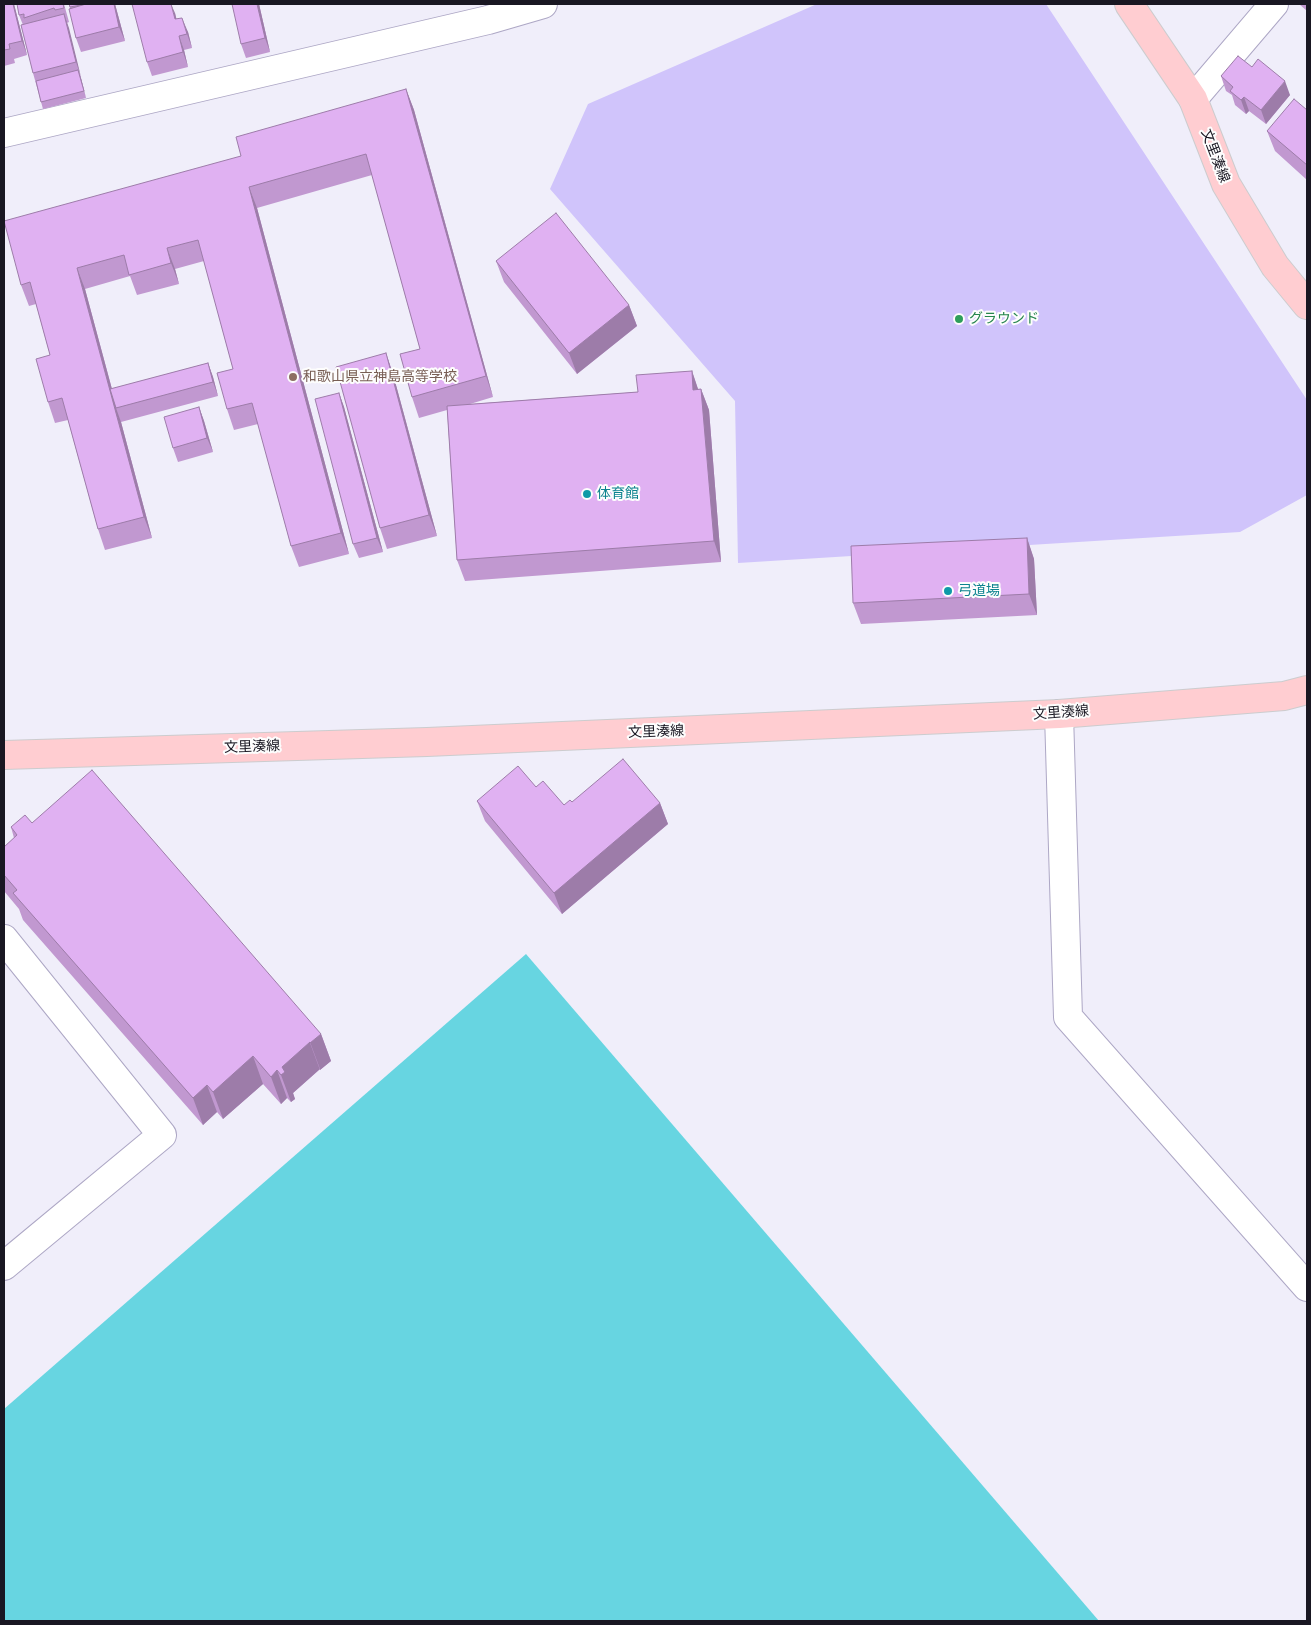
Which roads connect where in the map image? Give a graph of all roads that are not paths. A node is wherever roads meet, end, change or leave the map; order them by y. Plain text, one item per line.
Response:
1 (544, 4) edge
2 (1129, 4) edge
3 (1274, 4) edge
4 (487, 12) edge
5 (1193, 99) junction
6 (4, 130) edge
7 (1307, 305) edge
8 (1307, 690) edge
9 (1059, 714) junction
10 (4, 755) edge
11 (4, 939) edge
12 (4, 1266) edge
13 (1307, 1287) edge

1 - 4 street
2 - 5 main road, 文里湊線
3 - 5 street
4 - 6 street
5 - 7 main road, 文里湊線
8 - 9 main road, 文里湊線
9 - 10 main road, 文里湊線
9 - 13 street
11 - 12 street

